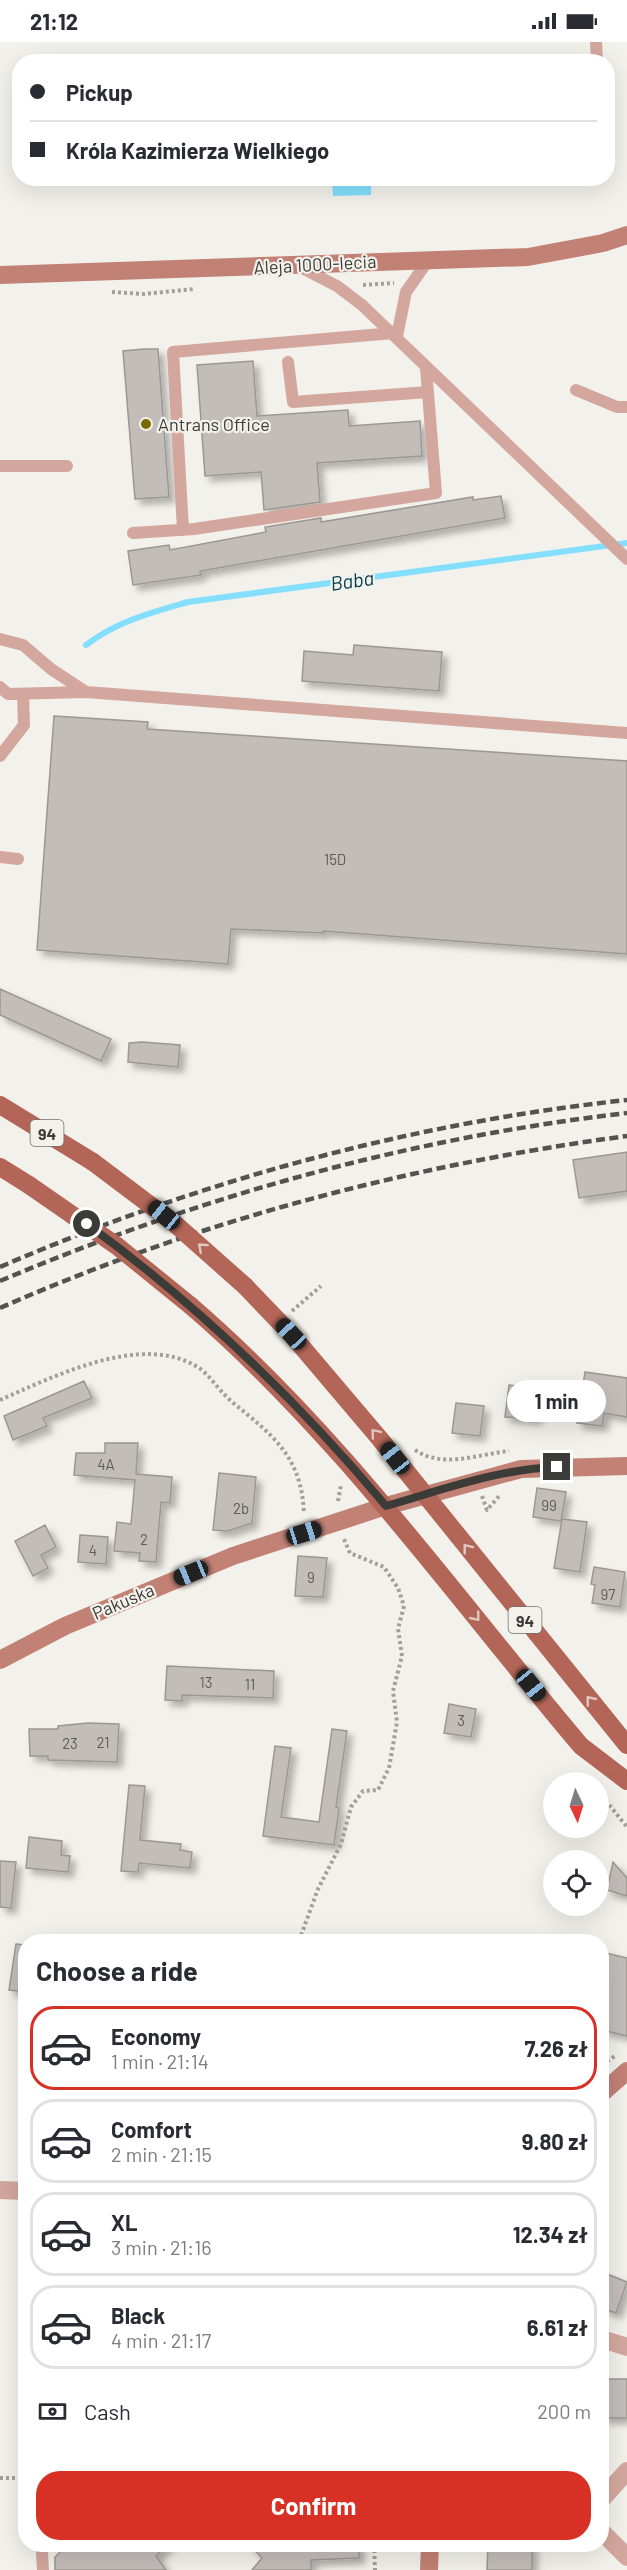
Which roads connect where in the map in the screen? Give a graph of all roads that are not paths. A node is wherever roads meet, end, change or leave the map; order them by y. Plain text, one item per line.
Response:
1 (627, 235) edge
2 (429, 259) junction
3 (297, 265) junction
4 (0, 275) edge
5 (395, 335) junction
6 (288, 362) dead end
7 (426, 368) junction
8 (576, 390) dead end
9 (428, 392) junction
10 (627, 407) edge
11 (0, 466) edge
12 (67, 466) dead end
13 (183, 530) junction
14 (133, 533) dead end
15 (627, 559) edge
16 (0, 639) edge
17 (0, 687) edge
18 (86, 692) junction
19 (23, 695) junction
20 (627, 733) edge
21 (0, 756) edge
22 (0, 857) edge
23 (18, 859) dead end
24 (0, 1105) edge
25 (0, 1167) edge
26 (627, 1466) edge
27 (424, 1495) junction
28 (386, 1506) junction
29 (0, 1660) edge
30 (627, 1745) edge
31 (627, 1781) edge
32 (627, 2071) edge
33 (609, 2087) edge
34 (0, 2190) edge
35 (18, 2191) edge
36 (609, 2341) edge
37 (627, 2347) edge
38 (627, 2471) edge
39 (609, 2491) edge
40 (609, 2539) edge
41 (430, 2552) edge
42 (42, 2553) dead end
43 (627, 2557) edge
44 (43, 2570) edge
45 (429, 2570) edge

1 - 2 street, Aleja 1000-lecia
2 - 3 street, Aleja 1000-lecia
2 - 5 lane
3 - 4 street, Aleja 1000-lecia
3 - 5 lane
5 - 7 lane
5 - 13 lane
6 - 9 lane
7 - 9 lane
7 - 15 lane
8 - 10 lane
9 - 13 lane
11 - 12 lane
13 - 14 lane
16 - 18 lane
17 - 19 lane
18 - 19 lane
18 - 20 lane
19 - 21 lane
22 - 23 lane
27 -> 24 main road, 94, bridge
25 - 28 main road, 94, bridge
26 - 27 street, Pakuska
27 - 28 street, Pakuska
30 -> 27 main road, 94
28 - 29 street, Pakuska
28 -> 31 main road, 94
32 - 33 street
34 - 35 street
36 - 37 street
38 - 39 street
40 - 43 street
41 - 45 street
42 - 44 lane

